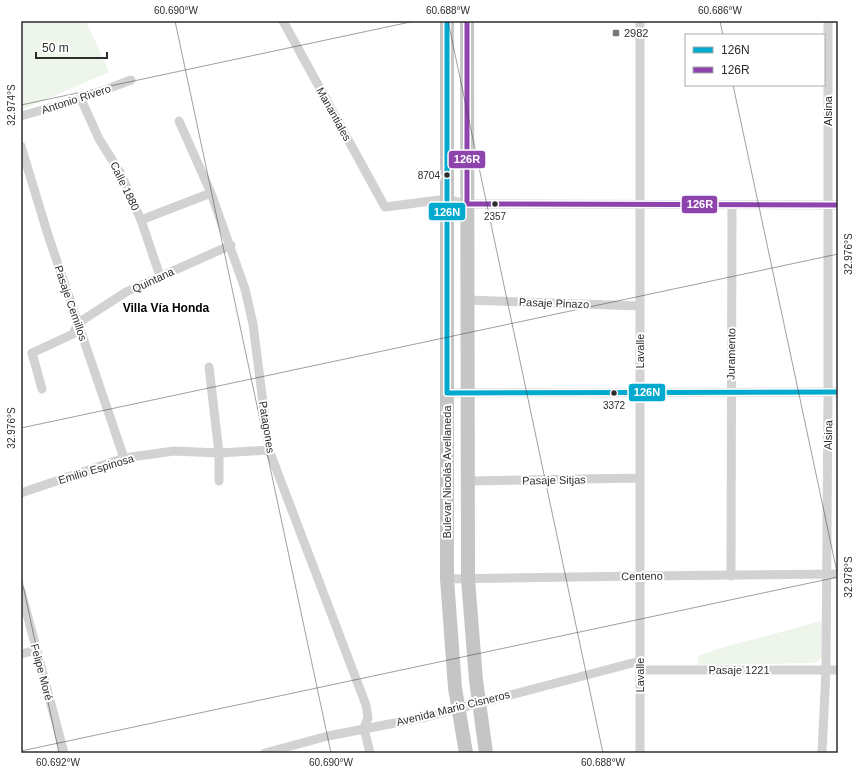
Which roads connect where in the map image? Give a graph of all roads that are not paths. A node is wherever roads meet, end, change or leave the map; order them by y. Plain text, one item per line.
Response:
1 (283, 21) edge
2 (447, 21) edge
3 (467, 21) edge
4 (640, 21) edge
5 (828, 21) edge
6 (131, 80) dead end
7 (81, 99) junction
8 (21, 116) edge
9 (179, 121) dead end
10 (21, 146) edge
11 (211, 193) junction
12 (447, 199) junction
13 (467, 204) junction
14 (640, 204) junction
15 (732, 205) junction
16 (828, 205) junction
17 (838, 205) edge
18 (141, 220) junction
19 (231, 245) junction
20 (160, 276) junction
21 (468, 300) junction
22 (640, 306) junction
23 (78, 323) junction
24 (209, 367) dead end
25 (42, 389) dead end
26 (731, 392) junction
27 (828, 392) junction
28 (838, 392) edge
29 (447, 393) junction
30 (468, 393) junction
31 (640, 393) junction
32 (269, 450) junction
33 (219, 453) junction
34 (124, 458) junction
35 (640, 478) junction
36 (219, 480) dead end
37 (468, 482) junction
38 (21, 493) edge
39 (825, 574) junction
40 (838, 574) edge
41 (640, 576) junction
42 (731, 576) junction
43 (447, 580) junction
44 (468, 580) junction
45 (21, 591) edge
46 (36, 650) junction
47 (21, 654) edge
48 (640, 661) junction
49 (640, 670) junction
50 (826, 670) junction
51 (838, 670) edge
52 (479, 702) junction
53 (458, 708) junction
54 (364, 728) junction
55 (64, 753) edge
56 (266, 753) edge
57 (370, 753) edge
58 (466, 753) edge
59 (486, 753) edge
60 (640, 753) edge
61 (822, 753) edge

1 - 12 street, Manantiales
2 - 12 main road, Bulevar Nicolás Avellaneda
3 - 13 main road, Bulevar Nicolás Avellaneda
4 - 14 street, Lavalle
5 - 16 street, Alsina
6 - 7 street, Antonio Rivero
7 - 8 street, Antonio Rivero
7 - 18 street, Calle 1880
9 - 11 street, Patagones
10 - 23 street, Pasaje Cemillos
11 - 18 street
11 - 19 street, Patagones
12 - 13 street
12 - 29 main road, Bulevar Nicolás Avellaneda
13 - 14 street
13 - 21 main road, Bulevar Nicolás Avellaneda
14 - 15 street
14 - 22 street, Lavalle
15 - 16 street
15 - 26 street, Juramento
16 - 17 street
16 - 27 street, Alsina
18 - 20 street, Calle 1880
19 - 20 street, Quintana
19 - 32 street, Patagones
20 - 23 street, Quintana
21 - 22 street, Pasaje Pinazo
21 - 30 main road, Bulevar Nicolás Avellaneda
22 - 31 street, Lavalle
23 - 25 street, Quintana
23 - 34 street, Pasaje Cemillos
24 - 33 street
26 - 27 street
26 - 31 street
26 - 42 street, Juramento
27 - 28 street
27 - 39 street, Alsina
29 - 30 street
29 - 43 main road, Bulevar Nicolás Avellaneda
30 - 31 street
30 - 37 main road, Bulevar Nicolás Avellaneda
31 - 35 street, Lavalle
32 - 33 street, Emilio Espinosa
32 - 54 street, Patagones
33 - 34 street, Emilio Espinosa
33 - 36 street
34 - 38 street, Emilio Espinosa
35 - 37 street, Pasaje Sitjas
35 - 41 street, Lavalle
37 - 44 main road, Bulevar Nicolás Avellaneda
39 - 40 street, Centeno
39 - 42 street, Centeno
39 - 50 street, Alsina
41 - 42 street, Centeno
41 - 44 street, Centeno
41 - 48 street, Lavalle
43 - 44 street, Centeno
43 - 53 main road, Bulevar Nicolás Avellaneda
44 - 52 main road, Bulevar Nicolás Avellaneda
45 - 46 street, Felipe Moré
46 - 47 street
46 - 55 street, Felipe Moré
48 - 49 street, Lavalle
48 - 52 street, Avenida Mario Cisneros
49 - 50 street, Pasaje 1221
49 - 60 street, Lavalle
50 - 51 street, Pasaje 1221
50 - 61 street, Alsina
52 - 53 street, Avenida Mario Cisneros
52 - 59 main road, Bulevar Nicolás Avellaneda
53 - 54 street, Avenida Mario Cisneros
53 - 58 main road, Bulevar Nicolás Avellaneda
54 - 56 street, Avenida Mario Cisneros
54 - 57 street

